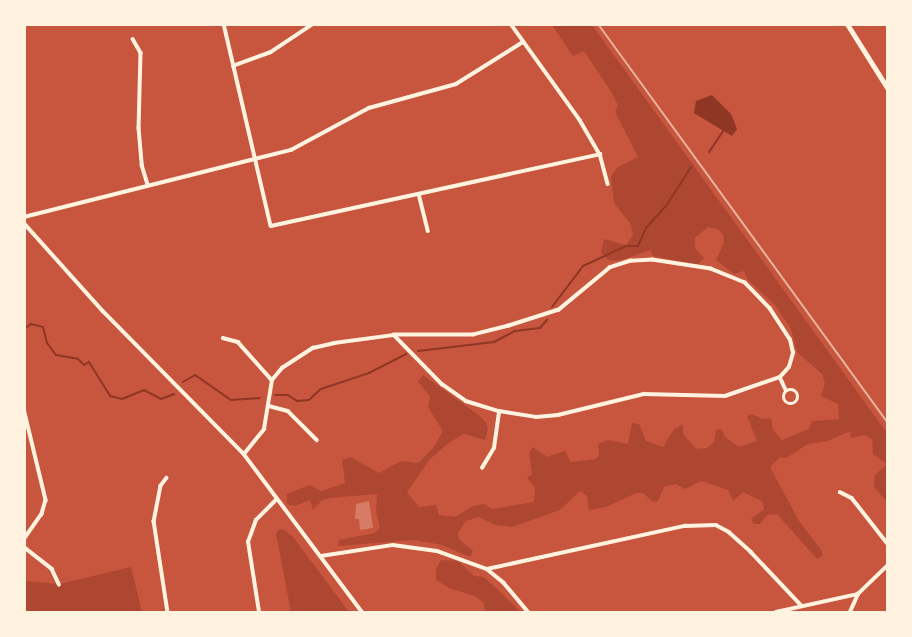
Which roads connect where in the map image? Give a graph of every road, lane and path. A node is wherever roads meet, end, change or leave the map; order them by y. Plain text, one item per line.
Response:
1 (224, 24) edge
2 (313, 24) edge
3 (511, 24) edge
4 (847, 24) edge
5 (134, 39) dead end
6 (523, 41) junction
7 (233, 66) junction
8 (887, 89) edge
9 (600, 154) junction
10 (255, 160) junction
11 (608, 184) dead end
12 (148, 185) junction
13 (419, 194) junction
14 (24, 216) edge
15 (24, 222) edge
16 (428, 231) dead end
17 (394, 335) junction
18 (223, 338) dead end
19 (780, 377) junction
20 (272, 380) junction
21 (786, 390) junction
22 (269, 406) junction
23 (24, 409) edge
24 (499, 411) junction
25 (317, 440) dead end
26 (244, 454) junction
27 (482, 468) dead end
28 (167, 478) dead end
29 (840, 492) dead end
30 (276, 500) junction
31 (24, 540) edge
32 (887, 544) edge
33 (24, 547) edge
34 (321, 556) junction
35 (887, 565) edge
36 (487, 569) junction
37 (60, 584) dead end
38 (858, 594) junction
39 (802, 606) junction
40 (169, 612) edge
41 (259, 612) edge
42 (362, 612) edge
43 (528, 612) edge
44 (775, 612) edge
45 (850, 612) edge

1 - 7 street
2 - 7 street
3 - 6 street
4 - 8 main road
5 - 12 street
6 - 9 street
6 - 10 street
7 - 10 street
9 - 11 street
9 - 13 street
10 - 12 street
10 - 13 street
12 - 14 street
13 - 16 street
15 - 26 street
17 - 19 street
17 - 20 street
17 - 24 street
18 - 20 street
19 - 21 street
19 - 24 street
20 - 22 street
21 - 21 street
22 - 25 street
22 - 26 street
23 - 31 street
24 - 27 street
26 - 30 street
28 - 40 street
29 - 32 street
30 - 34 street
30 - 41 street
33 - 37 street
34 - 36 street
34 - 42 street
35 - 38 street
36 - 39 street
36 - 43 street
38 - 39 street
38 - 45 street
39 - 44 street

